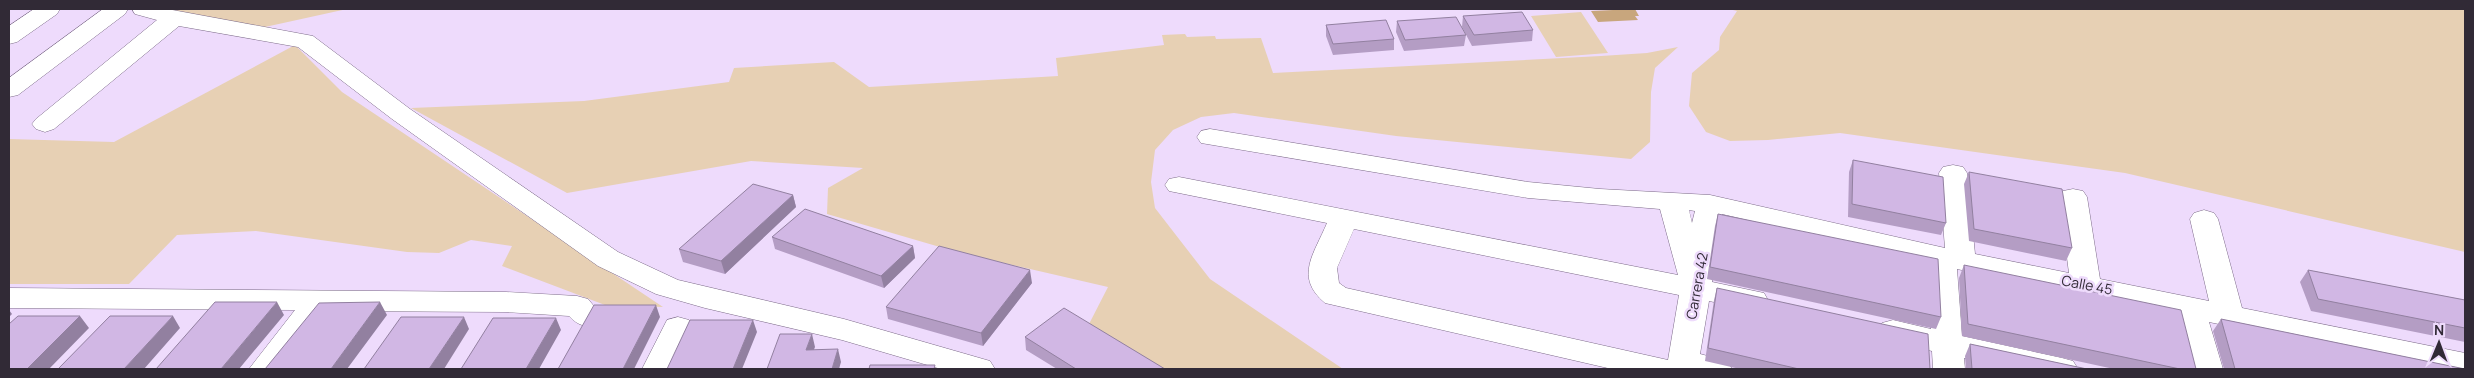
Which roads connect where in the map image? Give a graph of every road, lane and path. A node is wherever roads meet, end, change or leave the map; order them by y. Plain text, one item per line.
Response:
1 (49, 9) edge
2 (117, 9) edge
3 (143, 9) edge
4 (174, 18) junction
5 (9, 37) edge
6 (9, 90) edge
7 (45, 124) dead end
8 (1210, 137) dead end
9 (1953, 173) dead end
10 (1179, 185) dead end
11 (2073, 197) dead end
12 (1672, 201) junction
13 (1710, 203) junction
14 (1344, 218) junction
15 (2204, 219) dead end
16 (1951, 258) junction
17 (2086, 285) junction
18 (1697, 288) junction
19 (9, 298) edge
20 (320, 301) junction
21 (2189, 306) junction
22 (1783, 307) edge
23 (2228, 314) junction
24 (588, 317) edge
25 (1870, 326) edge
26 (678, 328) dead end
27 (1948, 356) edge
28 (2465, 364) edge
29 (1675, 367) edge
30 (265, 369) edge
31 (658, 369) edge
32 (979, 369) edge
33 (1716, 369) edge
34 (2062, 369) edge
35 (2206, 369) edge

1 - 5 street
2 - 6 street
3 - 4 street
4 - 7 street
4 - 32 street
8 - 12 street, Calle 45
9 - 16 street
10 - 14 street
11 - 17 street
12 - 13 street, Calle 45
12 - 18 street
13 - 16 street, Calle 45
13 - 18 street, Carrera 42
14 - 18 street
14 - 29 street
15 - 23 street
16 - 17 street, Calle 45
16 - 27 street
17 - 21 street, Calle 45
18 - 22 street
18 - 29 street, Carrera 42
19 - 20 street
20 - 24 street
20 - 30 street
21 - 23 street, Calle 45
21 - 35 street
23 - 28 street, Calle 45
25 - 27 street
26 - 31 street
27 - 34 street
29 - 33 street

